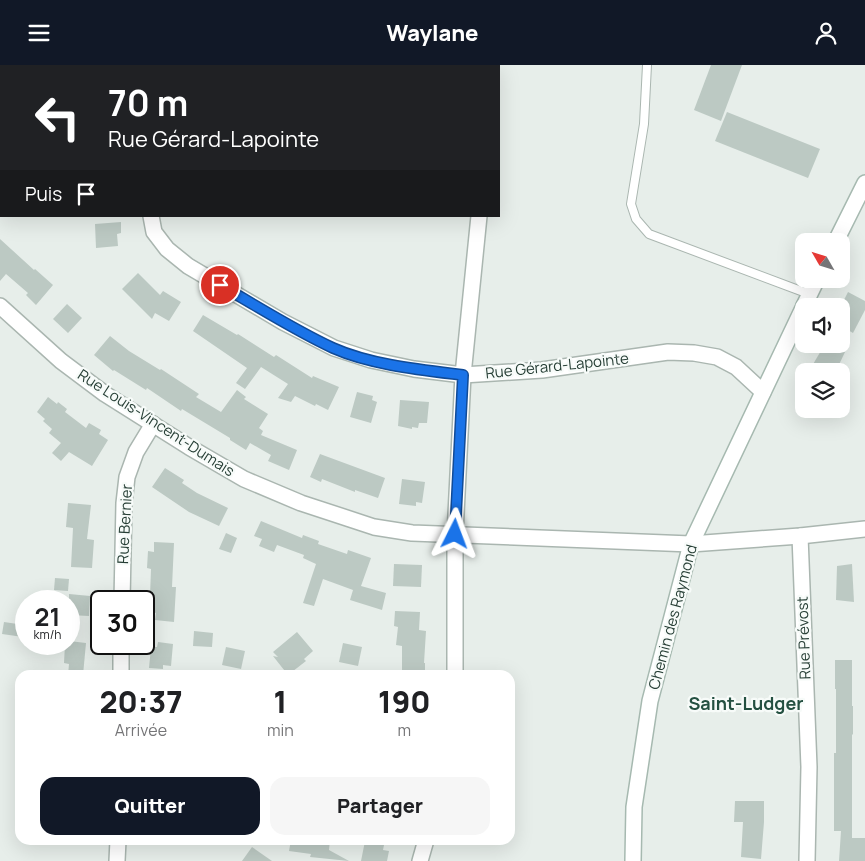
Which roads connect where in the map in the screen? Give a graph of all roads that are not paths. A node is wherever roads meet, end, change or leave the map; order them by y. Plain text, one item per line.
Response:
1 (647, 65) edge
2 (865, 183) edge
3 (151, 217) edge
4 (479, 217) edge
5 (840, 233) edge
6 (797, 298) edge
7 (0, 306) edge
8 (795, 325) edge
9 (463, 375) junction
10 (763, 392) junction
11 (153, 424) junction
12 (865, 529) edge
13 (455, 534) junction
14 (800, 536) junction
15 (691, 544) junction
16 (122, 590) edge
17 (121, 655) edge
18 (121, 670) edge
19 (455, 670) edge
20 (118, 845) edge
21 (425, 845) edge
22 (117, 861) edge
23 (420, 861) edge
24 (633, 861) edge
25 (807, 861) edge

1 - 6 lane
2 - 5 street
3 - 9 street, Rue Gérard-Lapointe
4 - 9 street
7 - 11 street, Rue Louis-Vincent-Dumais
8 - 10 street, Chemin des Raymond
9 - 10 street, Rue Gérard-Lapointe
9 - 13 street
10 - 15 street, Chemin des Raymond
11 - 13 street, Rue Louis-Vincent-Dumais
11 - 16 street, Rue Bernier
12 - 14 street, Rue Louis-Vincent-Dumais
13 - 15 street, Rue Louis-Vincent-Dumais
13 - 19 street
14 - 15 street, Rue Louis-Vincent-Dumais
14 - 25 street, Rue Prévost
15 - 24 street, Chemin des Raymond
17 - 18 street
20 - 22 street
21 - 23 street

